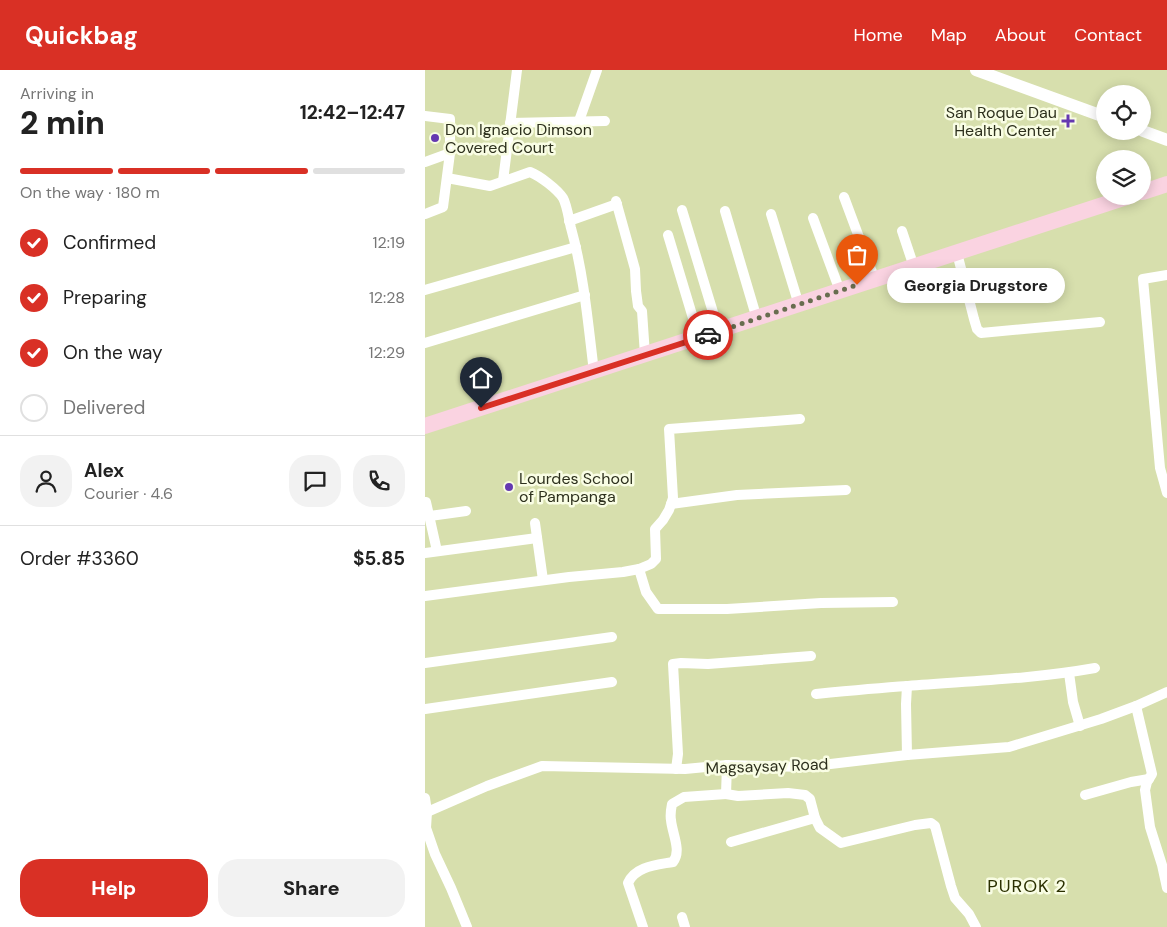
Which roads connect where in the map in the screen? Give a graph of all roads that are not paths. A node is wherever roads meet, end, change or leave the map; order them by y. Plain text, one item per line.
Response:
1 (517, 70) edge
2 (597, 70) edge
3 (976, 70) edge
4 (1096, 114) edge
5 (425, 116) edge
6 (579, 121) junction
7 (605, 121) dead end
8 (510, 122) junction
9 (1151, 134) edge
10 (1167, 140) edge
11 (450, 152) junction
12 (425, 162) edge
13 (447, 178) junction
14 (503, 181) junction
15 (1167, 184) edge
16 (1151, 189) edge
17 (844, 197) dead end
18 (1103, 205) edge
19 (682, 210) dead end
20 (725, 211) dead end
21 (425, 214) edge
22 (771, 214) dead end
23 (813, 218) dead end
24 (569, 221) junction
25 (902, 230) dead end
26 (668, 235) dead end
27 (576, 247) junction
28 (957, 253) junction
29 (915, 267) junction
30 (1167, 275) edge
31 (875, 280) junction
32 (425, 290) edge
33 (840, 291) junction
34 (585, 295) junction
35 (799, 305) junction
36 (757, 319) junction
37 (1100, 322) dead end
38 (719, 332) junction
39 (699, 338) junction
40 (425, 343) edge
41 (645, 355) junction
42 (594, 372) junction
43 (800, 419) dead end
44 (425, 426) edge
45 (1163, 444) edge
46 (845, 490) dead end
47 (1167, 493) edge
48 (427, 502) dead end
49 (671, 504) junction
50 (466, 511) dead end
51 (431, 516) junction
52 (535, 523) dead end
53 (537, 538) junction
54 (437, 551) junction
55 (425, 553) edge
56 (639, 569) junction
57 (543, 580) junction
58 (425, 596) edge
59 (893, 602) dead end
60 (612, 637) dead end
61 (811, 656) dead end
62 (425, 663) edge
63 (1095, 668) dead end
64 (1069, 673) junction
65 (612, 682) dead end
66 (907, 686) junction
67 (1167, 692) edge
68 (816, 694) dead end
69 (1136, 706) junction
70 (425, 709) edge
71 (1080, 726) junction
72 (907, 755) junction
73 (727, 765) junction
74 (676, 769) junction
75 (1149, 779) junction
76 (726, 794) junction
77 (1085, 795) dead end
78 (425, 798) edge
79 (426, 813) edge
80 (815, 818) junction
81 (731, 842) dead end
82 (1167, 888) edge
83 (681, 917) dead end
84 (467, 927) edge
85 (643, 927) edge
86 (685, 927) edge
87 (976, 927) edge

1 - 8 street
2 - 6 street
3 - 4 street
5 - 11 street
6 - 7 street
6 - 8 street
8 - 14 street
9 - 10 street
11 - 12 street
11 - 13 street
13 - 14 street
13 - 21 street
14 - 24 street
15 - 16 main road
17 - 31 street
18 - 28 main road
19 - 38 street
20 - 36 street
22 - 35 street
23 - 33 street
24 - 27 street
24 - 41 street
25 - 29 street
26 - 39 street
27 - 32 street
27 - 34 street
28 - 29 main road
28 - 37 street
29 - 31 main road
30 - 45 street
31 - 33 main road
33 - 35 main road
34 - 40 street
34 - 42 street
35 - 36 main road
36 - 38 main road
38 - 39 main road
39 - 41 main road
41 - 42 main road
42 - 44 main road
43 - 49 street
45 - 47 street
46 - 49 street
48 - 51 street
49 - 56 street
50 - 51 street
51 - 54 street
52 - 53 street
53 - 54 street
53 - 57 street
54 - 55 street
56 - 57 street
56 - 59 street
57 - 58 street
60 - 62 street
61 - 74 street
63 - 64 street
64 - 66 street
64 - 71 street
65 - 70 street
66 - 68 street
66 - 72 street
67 - 69 street, Magsaysay Road
69 - 71 street, Magsaysay Road
69 - 75 street
71 - 72 street, Magsaysay Road
72 - 73 street, Magsaysay Road
73 - 74 street, Magsaysay Road
73 - 76 street
74 - 79 street, Magsaysay Road
75 - 77 street
75 - 82 street
76 - 80 street
76 - 85 street
78 - 79 street
79 - 84 street
80 - 81 street
80 - 87 street
83 - 86 street

